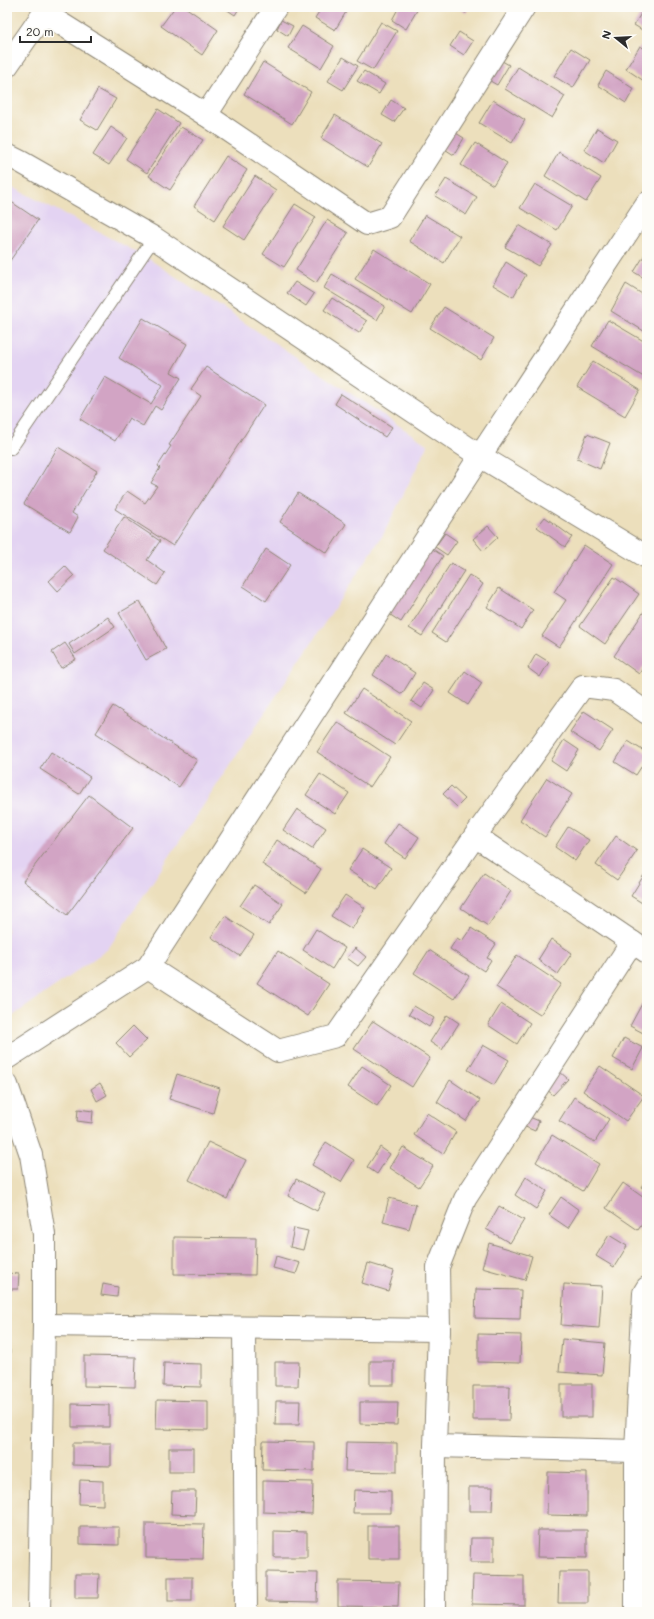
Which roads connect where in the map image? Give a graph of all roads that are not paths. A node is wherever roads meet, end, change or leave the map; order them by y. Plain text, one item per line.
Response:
1 (276, 7) edge
2 (524, 7) edge
3 (46, 10) edge
4 (7, 66) edge
5 (206, 115) junction
6 (7, 155) edge
7 (647, 203) edge
8 (154, 238) junction
9 (8, 449) edge
10 (480, 456) junction
11 (647, 557) edge
12 (647, 713) edge
13 (475, 836) junction
14 (639, 947) edge
15 (148, 967) junction
16 (7, 1058) edge
17 (7, 1085) edge
18 (647, 1288) edge
19 (44, 1325) junction
20 (244, 1328) junction
21 (439, 1330) junction
22 (435, 1446) junction
23 (636, 1451) junction
24 (39, 1612) edge
25 (246, 1612) edge
26 (434, 1612) edge
27 (636, 1612) edge

1 - 5 street
2 - 5 street
3 - 4 street
3 - 5 street
6 - 8 street
7 - 10 street
8 - 9 lane
8 - 10 street
10 - 11 street
10 - 15 street
12 - 13 street
13 - 14 street
13 - 15 street
14 - 21 street
15 - 16 street
17 - 19 street
18 - 23 street
19 - 20 street
19 - 24 street
20 - 21 street
20 - 25 street
21 - 22 street
22 - 23 street
22 - 26 street
23 - 27 street

